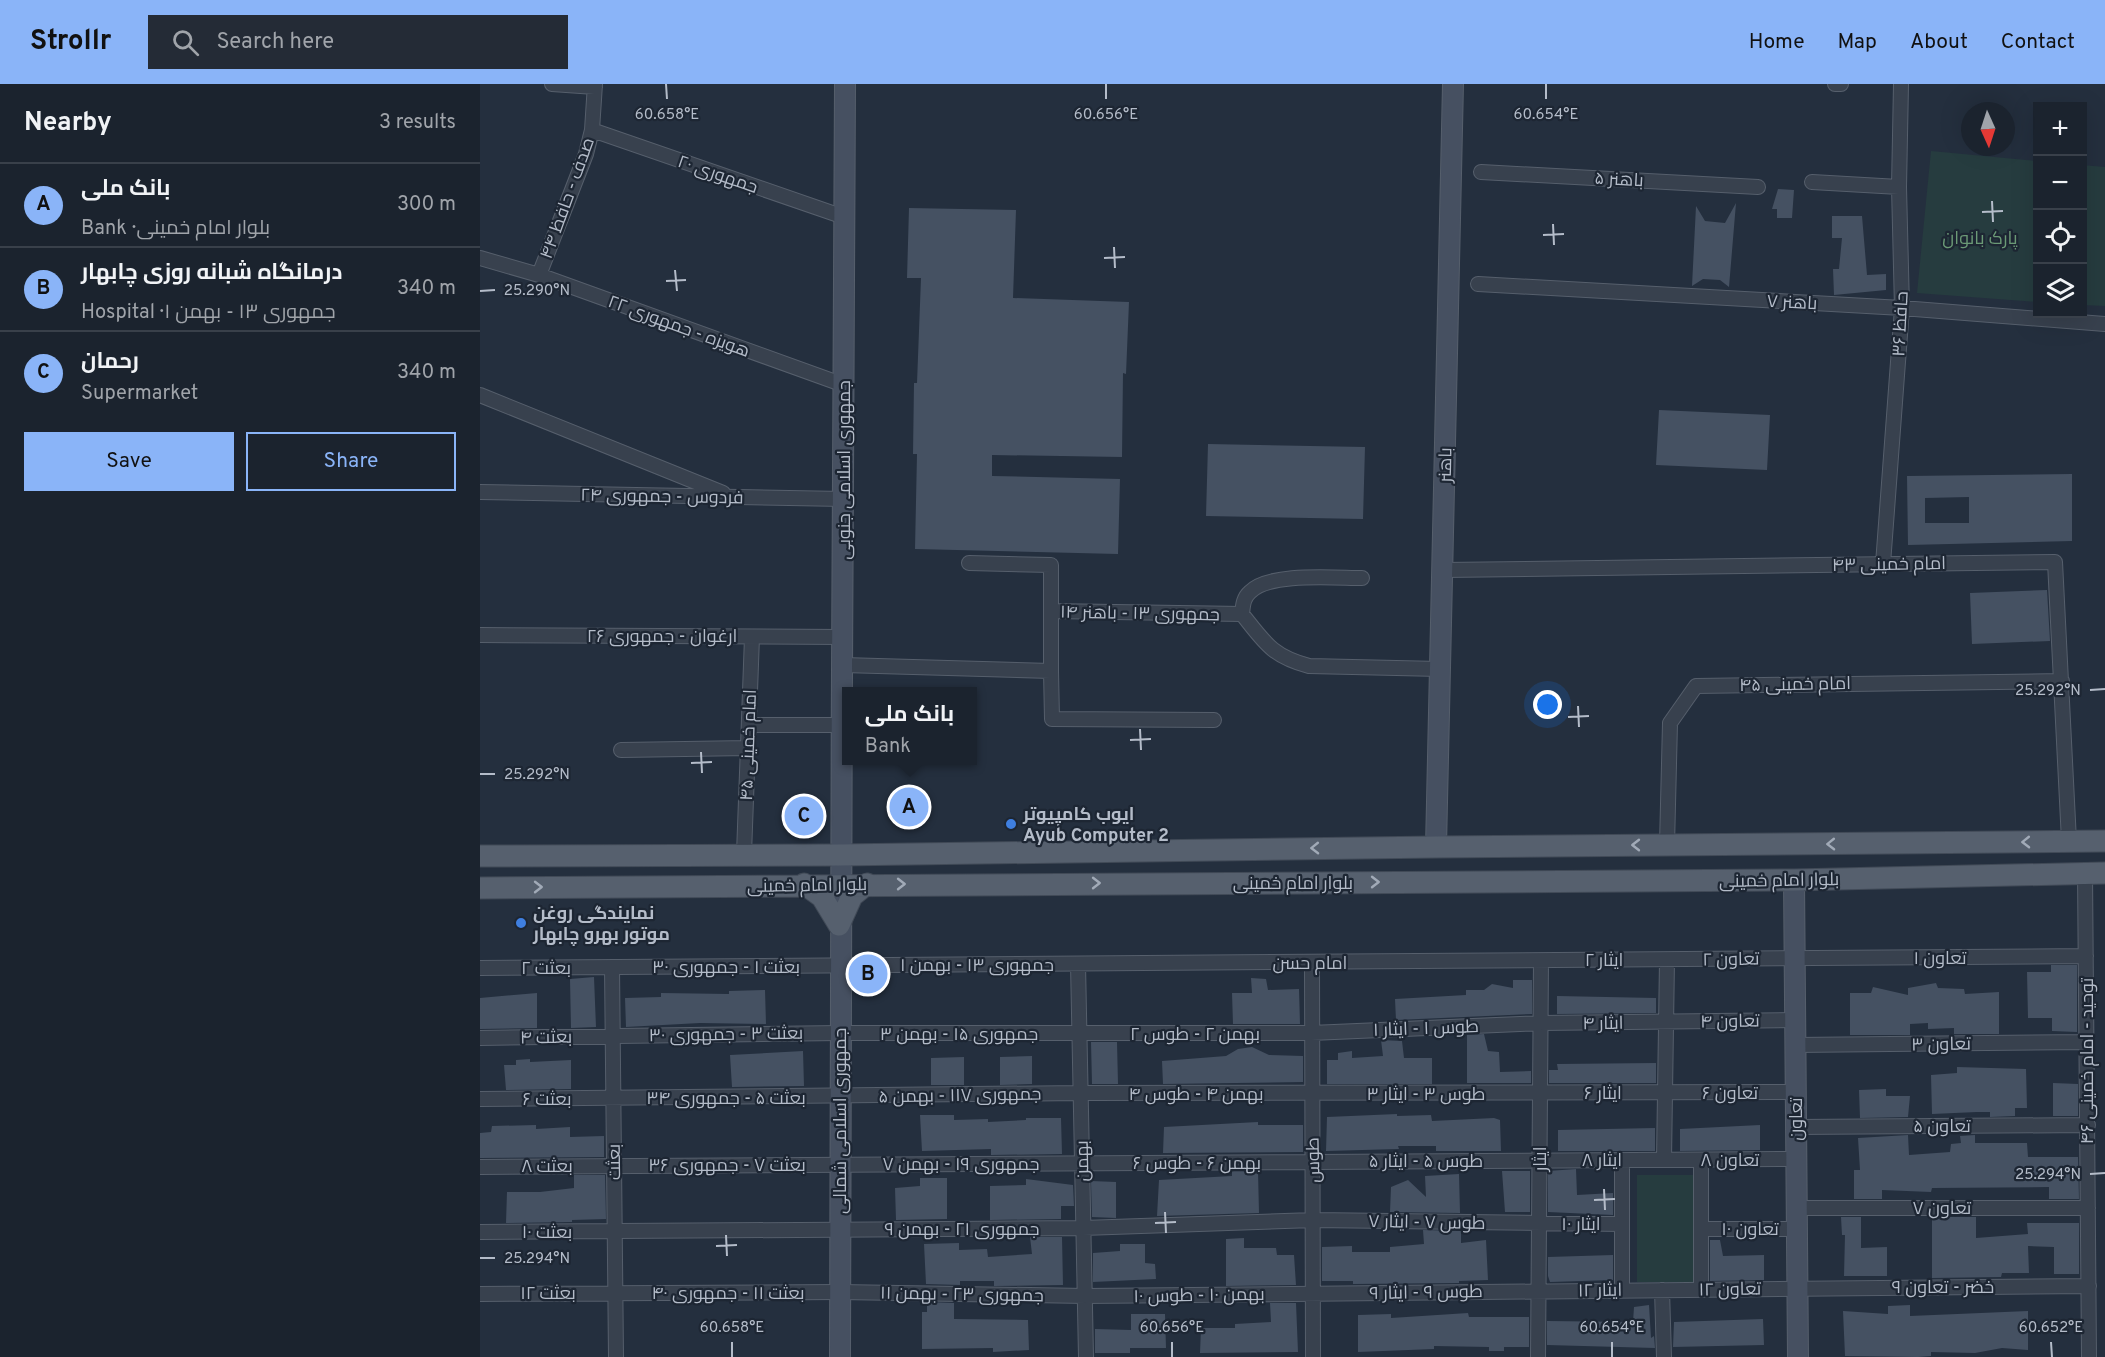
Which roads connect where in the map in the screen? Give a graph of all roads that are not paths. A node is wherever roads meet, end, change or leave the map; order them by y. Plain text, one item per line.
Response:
1 (552, 84) edge
2 (845, 84) edge
3 (1454, 84) edge
4 (1835, 84) edge
5 (1841, 84) edge
6 (1901, 84) edge
7 (595, 86) edge
8 (592, 130) junction
9 (1481, 172) dead end
10 (1812, 182) dead end
11 (1758, 187) dead end
12 (1899, 187) junction
13 (844, 216) junction
14 (480, 258) edge
15 (539, 275) junction
16 (1478, 284) dead end
17 (1902, 308) junction
18 (2105, 324) edge
19 (844, 385) junction
20 (480, 395) edge
21 (480, 492) edge
22 (732, 497) junction
23 (844, 499) junction
24 (969, 562) dead end
25 (1883, 564) junction
26 (1443, 570) junction
27 (1362, 578) dead end
28 (1052, 611) junction
29 (1242, 614) junction
30 (480, 635) edge
31 (752, 637) junction
32 (843, 637) junction
33 (843, 665) junction
34 (1440, 669) junction
35 (1051, 671) junction
36 (2062, 681) junction
37 (843, 687) edge
38 (1214, 720) dead end
39 (749, 724) junction
40 (842, 725) edge
41 (748, 748) junction
42 (621, 750) dead end
43 (842, 765) edge
44 (2069, 841) junction
45 (2105, 841) edge
46 (1667, 845) junction
47 (1436, 847) junction
48 (744, 854) junction
49 (840, 855) junction
50 (480, 856) edge
51 (2095, 873) edge
52 (1794, 880) junction
53 (839, 884) junction
54 (867, 884) junction
55 (804, 885) junction
56 (480, 888) edge
57 (839, 925) junction
58 (2086, 956) junction
59 (1794, 959) junction
60 (1667, 960) junction
61 (1541, 961) junction
62 (1312, 963) junction
63 (1078, 964) junction
64 (840, 966) junction
65 (612, 967) junction
66 (480, 968) edge
67 (1795, 1020) junction
68 (1666, 1022) junction
69 (1541, 1023) junction
70 (840, 1033) junction
71 (1311, 1033) junction
72 (1079, 1035) junction
73 (612, 1036) junction
74 (480, 1038) edge
75 (2087, 1042) junction
76 (1795, 1046) junction
77 (1796, 1092) junction
78 (1080, 1093) junction
79 (1665, 1093) junction
80 (1540, 1094) junction
81 (1311, 1095) junction
82 (840, 1097) junction
83 (613, 1098) junction
84 (480, 1099) edge
85 (2088, 1125) junction
86 (1796, 1127) junction
87 (1796, 1159) junction
88 (1622, 1160) junction
89 (1665, 1160) junction
90 (1701, 1160) junction
91 (1540, 1161) junction
92 (1313, 1162) junction
93 (1082, 1163) junction
94 (840, 1164) junction
95 (614, 1166) junction
96 (480, 1167) edge
97 (2088, 1208) junction
98 (1797, 1209) junction
99 (1314, 1220) junction
100 (1539, 1224) junction
101 (1622, 1224) junction
102 (1083, 1228) junction
103 (840, 1229) junction
104 (1702, 1229) junction
105 (1797, 1229) junction
106 (615, 1231) junction
107 (480, 1232) edge
108 (2089, 1286) junction
109 (1797, 1288) junction
110 (1701, 1289) junction
111 (1622, 1290) junction
112 (1662, 1290) junction
113 (1539, 1291) junction
114 (840, 1292) junction
115 (615, 1293) junction
116 (480, 1294) edge
117 (1314, 1294) junction
118 (1084, 1296) junction
119 (616, 1357) edge
120 (840, 1357) edge
121 (1086, 1357) edge
122 (1313, 1357) edge
123 (1538, 1357) edge
124 (1664, 1357) edge
125 (1798, 1357) edge
126 (2090, 1357) edge

1 - 7 street
2 - 13 street, جمهوری اسلامی جنوبی
3 - 26 street, باهنر
4 - 5 street
6 - 12 street, حافظ ۳۶
7 - 8 street, صدف - حافظ ۴۴
8 - 13 street, جمهوری ۲۰
8 - 15 street, صدف - حافظ ۴۴
9 - 11 street, باهنر ۵
10 - 12 street
12 - 17 street, حافظ ۳۶
13 - 19 street, جمهوری اسلامی جنوبی
14 - 15 street, هویزه - جمهوری ۲۲
15 - 19 street, هویزه - جمهوری ۲۲
16 - 17 street, باهنر ۷
17 - 18 street, باهنر ۷
17 - 25 street, حافظ ۳۶
19 - 23 street, جمهوری اسلامی جنوبی
20 - 22 street
21 - 22 street, فردوس - جمهوری ۲۴
22 - 23 street, فردوس - جمهوری ۲۴
23 - 32 street, جمهوری اسلامی جنوبی
24 - 28 street
25 - 26 street, امام خمینی ۴۳
25 - 36 street, امام خمینی ۴۳
26 - 34 street, باهنر
27 - 29 street
28 - 29 street, جمهوری ۱۳ - باهنر ۱۴
28 - 35 street, جمهوری ۱۳ - باهنر ۱۴
29 - 34 street, جمهوری ۱۳ - باهنر ۱۴
30 - 31 street, ارغوان - جمهوری ۲۶
31 - 32 street, ارغوان - جمهوری ۲۶
31 - 39 street, امام خمینی ۴۵
32 - 33 street, جمهوری اسلامی جنوبی
33 - 35 street
33 - 37 street, جمهوری اسلامی جنوبی
34 - 47 street, باهنر
35 - 38 street, جمهوری ۱۳ - باهنر ۱۴
36 - 44 street, امام خمینی ۴۳
36 - 46 street, امام خمینی ۴۵
39 - 40 street
39 - 41 street, امام خمینی ۴۵
41 - 42 street
41 - 48 street, امام خمینی ۴۵
43 - 49 street, جمهوری اسلامی جنوبی
44 - 45 main road, بلوار امام خمینی
44 -> 46 main road, بلوار امام خمینی
46 -> 47 main road, بلوار امام خمینی
47 -> 49 main road, بلوار امام خمینی
48 - 49 main road, بلوار امام خمینی
48 - 50 main road, بلوار امام خمینی
49 - 53 street, جمهوری اسلامی جنوبی
51 - 52 main road, بلوار امام خمینی
51 - 58 street, توحید - امام خمینی ۴۶
54 -> 52 main road, بلوار امام خمینی
52 - 59 street, تعاون
53 - 54 main road, بلوار امام خمینی
53 - 55 main road, بلوار امام خمینی
53 - 57 street, جمهوری اسلامی شمالی
54 - 57 main road
56 -> 55 main road, بلوار امام خمینی
55 - 57 main road
57 - 64 street, جمهوری اسلامی شمالی
58 - 59 street, تعاون ۱
58 - 75 street, توحید - امام خمینی ۴۶
59 - 60 street, تعاون ۲
59 - 67 street, تعاون
60 - 61 street, ایثار ۲
60 - 68 street
61 - 62 street, امام حسن
61 - 69 street, ایثار
62 - 63 street, امام حسن
62 - 71 street, طوس
63 - 64 street, جمهوری ۱۳ - بهمن ۱
63 - 72 street, بهمن
64 - 65 street, بعثت ۱ - جمهوری ۳۰
64 - 70 street, جمهوری اسلامی شمالی
65 - 66 street, بعثت ۲
65 - 73 street, بعثت
67 - 68 street, تعاون ۴
67 - 76 street, تعاون
68 - 69 street, ایثار ۴
68 - 79 street
69 - 71 street, طوس ۱ - ایثار ۱
69 - 80 street, ایثار
70 - 72 street, جمهوری ۱۵ - بهمن ۳
70 - 73 street, بعثت ۳ - جمهوری ۳۰
70 - 82 street, جمهوری اسلامی شمالی
71 - 72 street, بهمن ۲ - طوس ۲
71 - 81 street, طوس
72 - 78 street, بهمن
73 - 74 street, بعثت ۴
73 - 83 street, بعثت
75 - 76 street, تعاون ۳
75 - 85 street, توحید - امام خمینی ۴۶
76 - 77 street, تعاون
77 - 79 street, تعاون ۶
77 - 86 street, تعاون
78 - 81 street, بهمن ۴ - طوس ۴
78 - 82 street, جمهوری ۱۱۷ - بهمن ۵
78 - 93 street, بهمن
79 - 80 street, ایثار ۶
79 - 89 street
80 - 81 street, طوس ۳ - ایثار ۳
80 - 91 street, ایثار
81 - 92 street, طوس
82 - 83 street, بعثت ۵ - جمهوری ۳۴
82 - 94 street, جمهوری اسلامی شمالی
83 - 84 street, بعثت ۶
83 - 95 street, بعثت
85 - 86 street, تعاون ۵
85 - 97 street, توحید - امام خمینی ۴۶
86 - 87 street, تعاون
87 - 90 street, تعاون ۸
87 - 98 street, تعاون
88 - 89 street, ایثار ۸
88 - 91 street, ایثار ۸
88 - 101 street
89 - 90 street, تعاون ۸
90 - 104 street
91 - 92 street, طوس ۵ - ایثار ۵
91 - 100 street, ایثار
92 - 93 street, بهمن ۶ - طوس ۶
92 - 99 street, طوس
93 - 94 street, جمهوری ۱۹ - بهمن ۷
93 - 102 street, بهمن
94 - 95 street, بعثت ۷ - جمهوری ۳۶
94 - 103 street, جمهوری اسلامی شمالی
95 - 96 street, بعثت ۸
95 - 106 street, بعثت
97 - 98 street, تعاون ۷
97 - 108 street, توحید - امام خمینی ۴۶
98 - 105 street, تعاون
99 - 100 street, طوس ۷ - ایثار ۷
99 - 102 street, طوس ۷ - ایثار ۷
99 - 117 street, طوس
100 - 101 street, ایثار ۱۰
100 - 113 street, ایثار
101 - 111 street
102 - 103 street, جمهوری ۲۱ - بهمن ۹
102 - 118 street, بهمن
103 - 106 street, جمهوری ۲۱ - بهمن ۹
103 - 114 street, جمهوری اسلامی شمالی
104 - 105 street, تعاون ۱۰
104 - 110 street
105 - 109 street, تعاون
106 - 107 street, بعثت ۱۰
106 - 115 street, بعثت
108 - 109 street, خضر - تعاون ۹
108 - 126 street, توحید - امام خمینی ۴۶
109 - 110 street, تعاون ۱۲
109 - 125 street, تعاون
110 - 112 street, تعاون ۱۲
111 - 112 street, ایثار ۱۲
111 - 113 street, ایثار ۱۲
112 - 124 street
113 - 117 street, طوس ۹ - ایثار ۹
113 - 123 street, ایثار
114 - 115 street, بعثت ۱۱ - جمهوری ۴۰
114 - 118 street, جمهوری ۲۳ - بهمن ۱۱
114 - 120 street, جمهوری اسلامی شمالی
115 - 116 street, بعثت ۱۲
115 - 119 street, بعثت
117 - 118 street, بهمن ۱۰ - طوس ۱۰
117 - 122 street, طوس
118 - 121 street, بهمن

